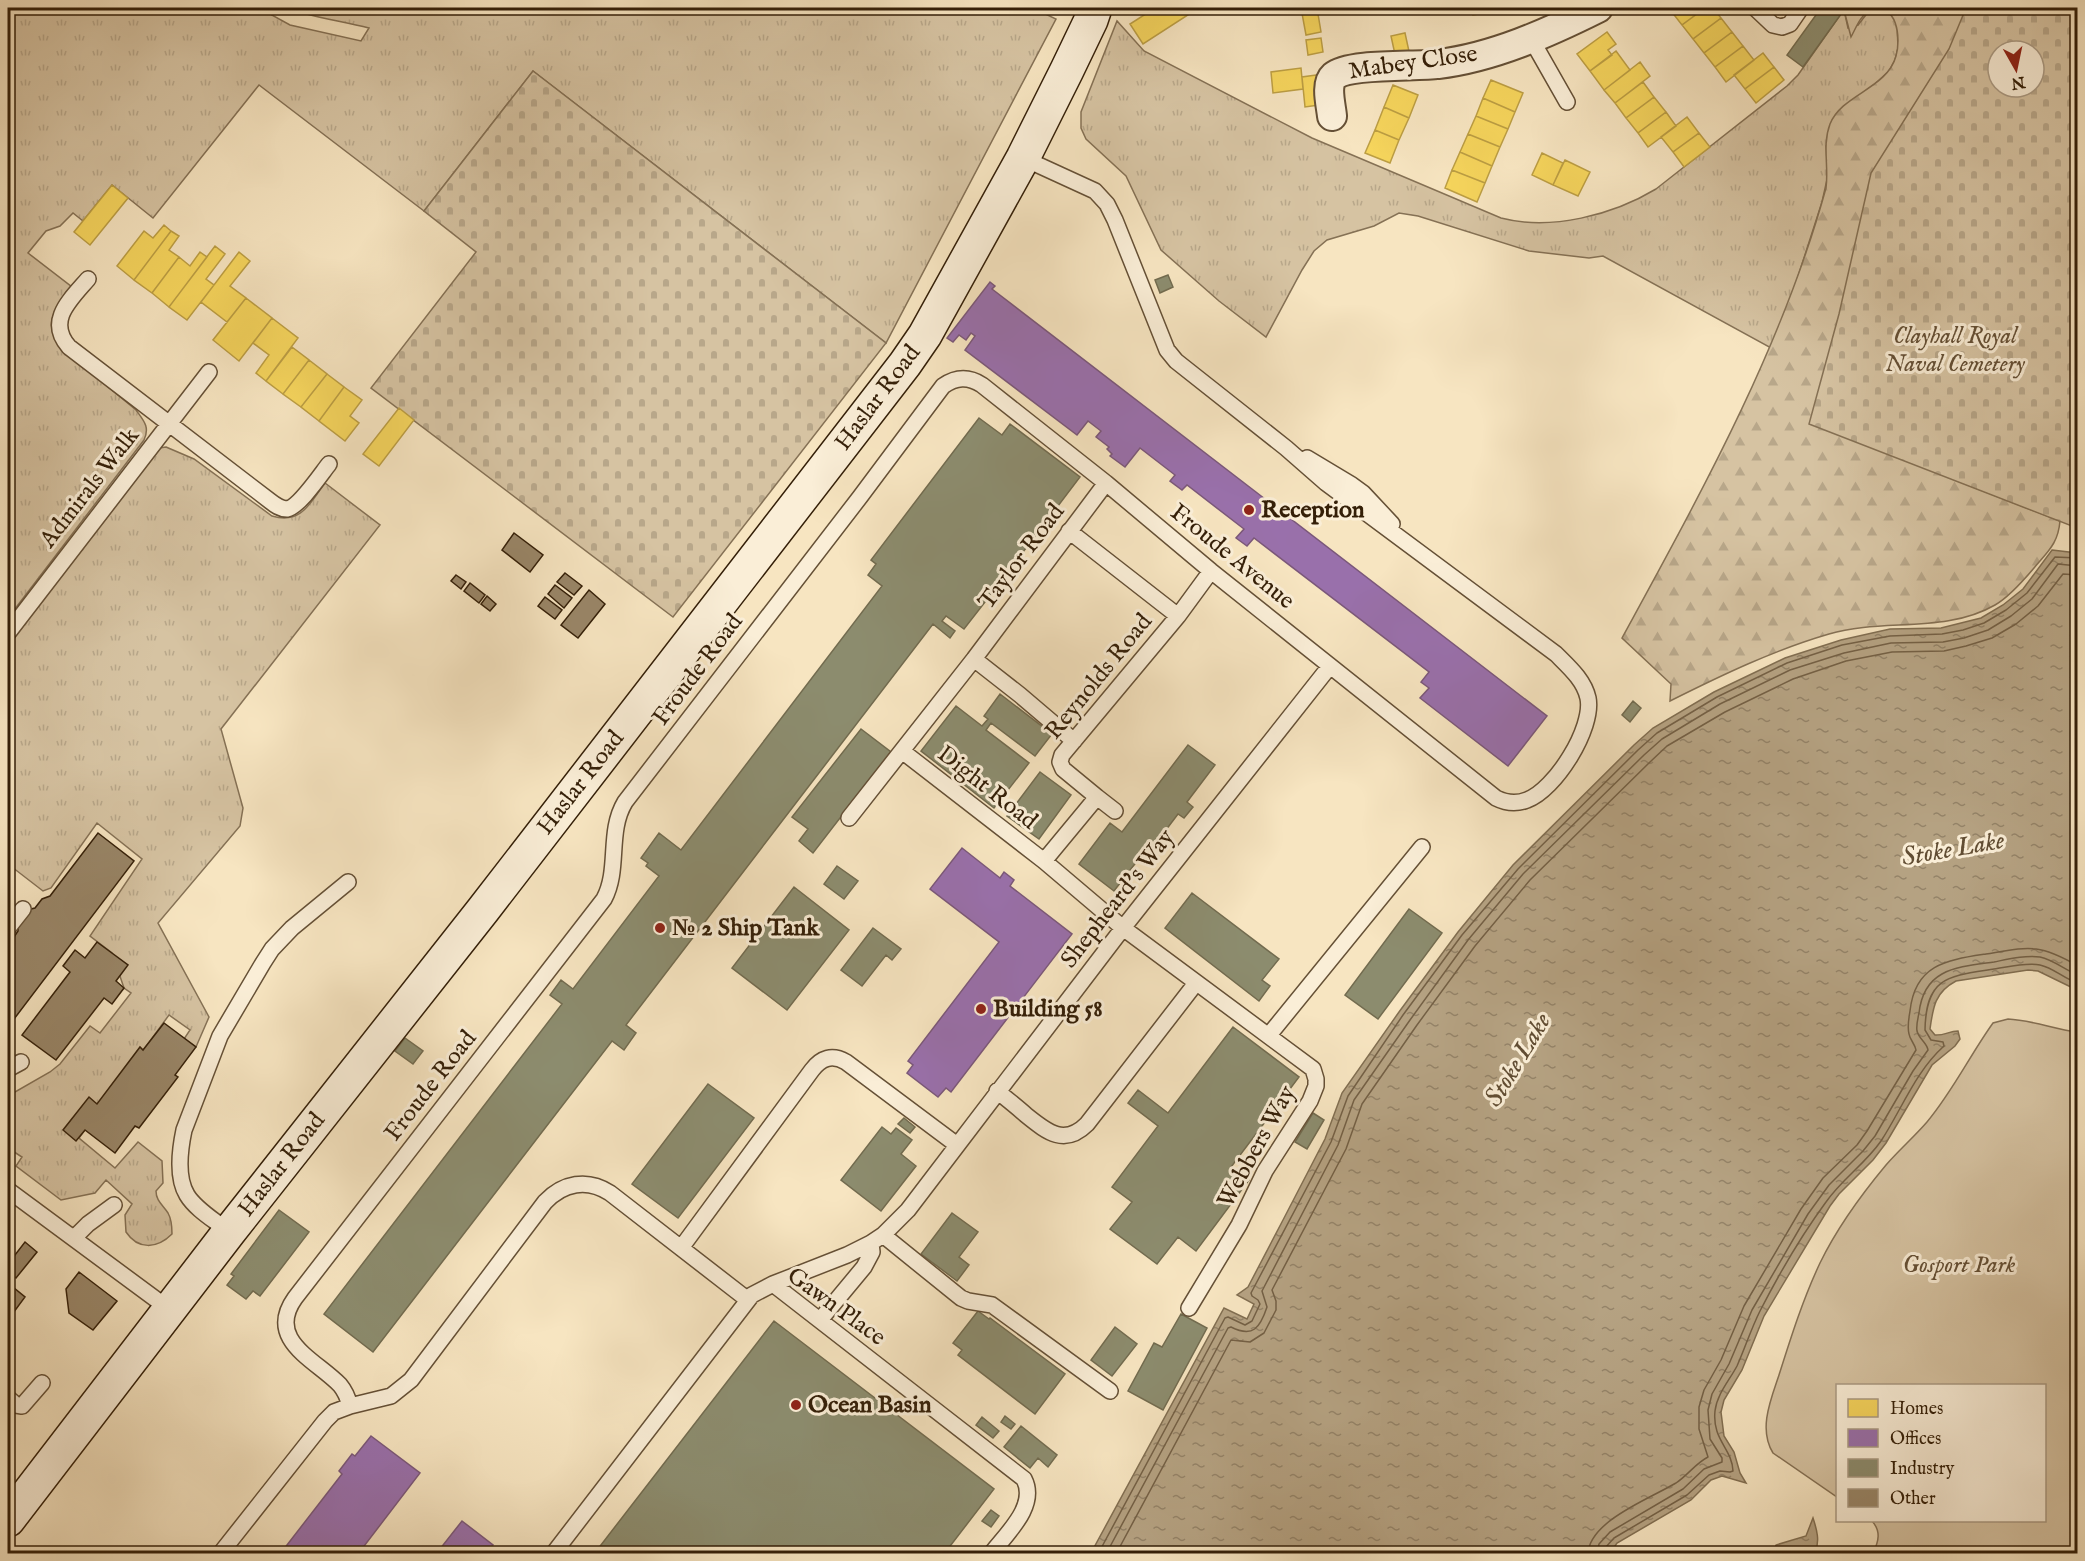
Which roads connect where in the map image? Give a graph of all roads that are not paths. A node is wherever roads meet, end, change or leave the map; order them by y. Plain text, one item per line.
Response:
1 (1095, 8) edge
2 (1598, 8) edge
3 (1755, 8) edge
4 (1801, 8) edge
5 (1530, 37) junction
6 (1567, 102) dead end
7 (1332, 116) dead end
8 (1023, 158) junction
9 (88, 279) dead end
10 (209, 372) dead end
11 (169, 423) junction
12 (329, 464) dead end
13 (1106, 483) junction
14 (1070, 531) junction
15 (1211, 571) junction
16 (1178, 616) junction
17 (8, 633) edge
18 (974, 659) junction
19 (1330, 666) junction
20 (1074, 741) junction
21 (902, 751) junction
22 (1097, 797) junction
23 (1115, 811) dead end
24 (849, 818) dead end
25 (1422, 847) dead end
26 (1044, 861) junction
27 (348, 882) dead end
28 (23, 909) dead end
29 (8, 928) edge
30 (1123, 928) junction
31 (1196, 983) junction
32 (1269, 1035) junction
33 (997, 1091) junction
34 (957, 1145) junction
35 (8, 1190) edge
36 (114, 1205) dead end
37 (229, 1232) junction
38 (74, 1238) junction
39 (877, 1239) junction
40 (681, 1248) junction
41 (773, 1284) junction
42 (748, 1300) junction
43 (1189, 1308) dead end
44 (170, 1309) junction
45 (820, 1320) junction
46 (42, 1383) dead end
47 (1110, 1391) dead end
48 (8, 1398) edge
49 (350, 1406) junction
50 (8, 1520) edge
51 (220, 1554) edge
52 (553, 1554) edge
53 (991, 1554) edge

1 - 8 street, Haslar Road
2 - 5 street, Mabey Close
3 - 4 lane
5 - 6 lane
5 - 7 street, Mabey Close
8 - 19 lane, Froude Avenue
8 - 37 street, Haslar Road
9 - 11 lane
10 - 11 lane, Admirals Walk
11 - 12 lane
11 - 17 lane, Admirals Walk
13 - 14 lane, Taylor Road
13 - 15 lane, Froude Avenue
13 - 49 lane, Froude Road
14 - 16 lane
14 - 18 lane, Taylor Road
15 - 16 lane, Reynolds Road
15 - 19 lane, Froude Avenue
16 - 20 lane, Reynolds Road
18 - 20 lane
18 - 21 lane, Taylor Road
19 - 30 lane, Shepheard's Way
20 - 22 lane, Reynolds Road
21 - 24 lane, Taylor Road
21 - 26 lane, Dight Road
22 - 23 lane
22 - 26 lane
25 - 32 lane
26 - 30 lane, Dight Road
27 - 37 lane
28 - 29 lane
30 - 31 lane, Webbers Way
30 - 33 lane, Shepheard's Way
31 - 32 lane, Webbers Way
31 - 33 lane
32 - 43 lane, Webbers Way
33 - 34 lane, Shepheard's Way
34 - 39 lane, Shepheard's Way
34 - 40 lane
35 - 38 lane
36 - 38 lane
37 - 44 street, Haslar Road
38 - 44 lane
39 - 41 lane, Shepheard's Way
39 - 45 lane
39 - 47 lane
40 - 42 lane
40 - 49 lane
41 - 42 lane, Gawn Place
41 - 45 lane, Gawn Place
42 - 52 lane, Gawn Place
44 - 50 street, Haslar Road
45 - 53 lane, Gawn Place
46 - 48 lane
49 - 51 lane

